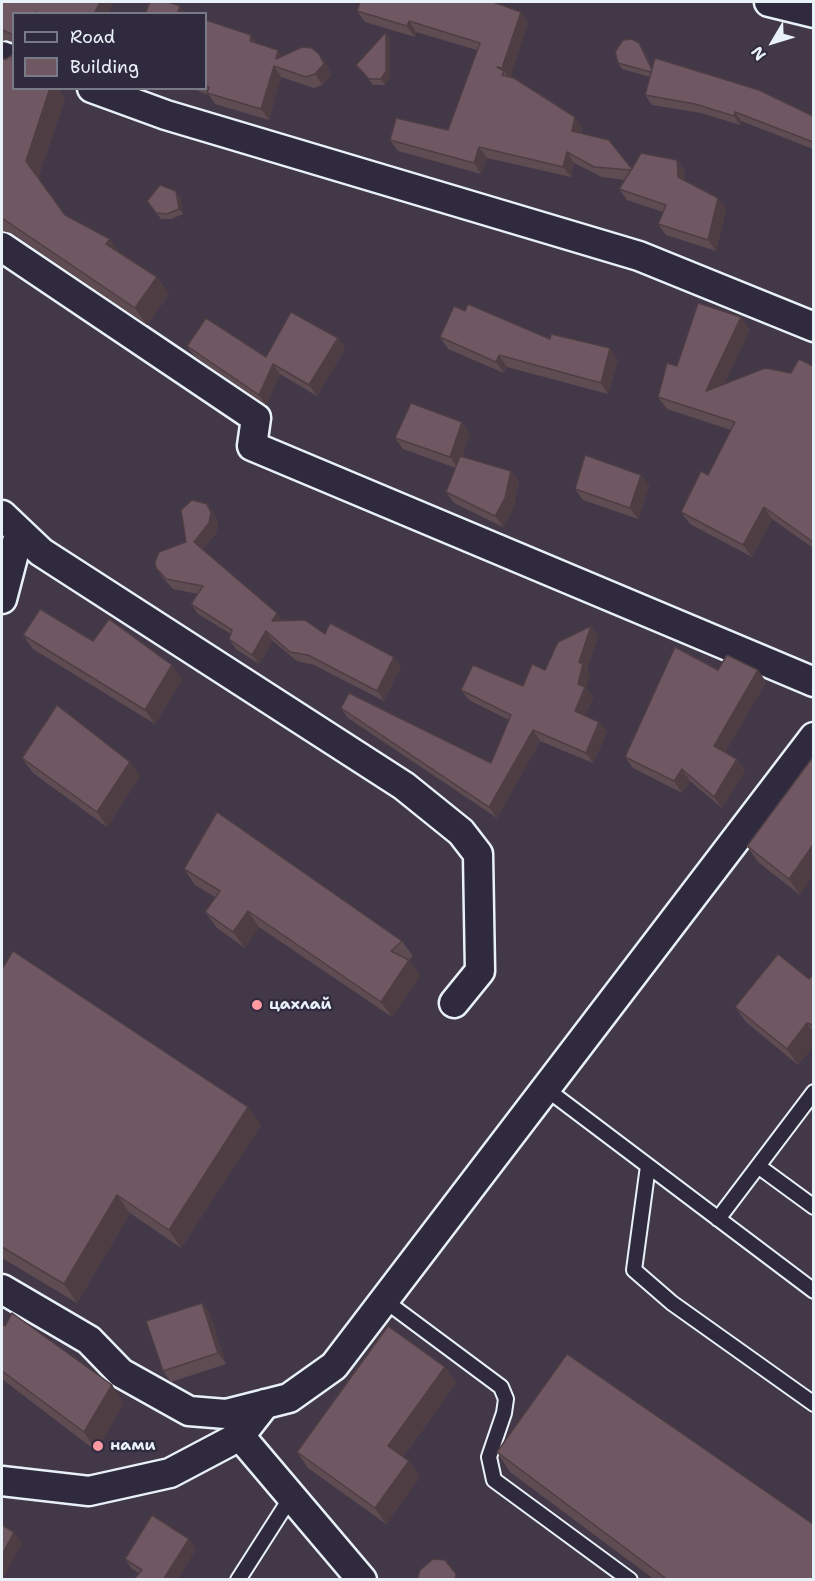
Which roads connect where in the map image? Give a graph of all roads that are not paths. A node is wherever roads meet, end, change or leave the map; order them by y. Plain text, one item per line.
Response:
1 (769, 2) edge
2 (813, 14) edge
3 (97, 90) edge
4 (2, 247) edge
5 (813, 327) edge
6 (10, 524) edge
7 (2, 599) edge
8 (813, 682) edge
9 (813, 737) edge
10 (454, 1003) dead end
11 (545, 1088) junction
12 (813, 1092) edge
13 (648, 1166) junction
14 (758, 1166) junction
15 (813, 1207) edge
16 (718, 1219) junction
17 (2, 1289) edge
18 (813, 1291) edge
19 (384, 1300) junction
20 (265, 1404) junction
21 (813, 1404) edge
22 (240, 1436) junction
23 (2, 1481) edge
24 (291, 1497) junction
25 (238, 1580) edge
26 (363, 1580) edge
27 (630, 1580) edge

1 - 2 street
3 - 5 street
4 - 8 street
6 - 7 street
6 - 10 street
9 - 11 street
11 - 13 lane
11 - 19 street
12 - 14 lane
13 - 16 lane
13 - 21 lane
14 - 15 lane
14 - 16 lane
16 - 18 lane
17 - 20 street
19 - 20 street
19 - 27 lane
20 - 22 street
22 - 23 street
22 - 24 street
24 - 25 lane
24 - 26 street

